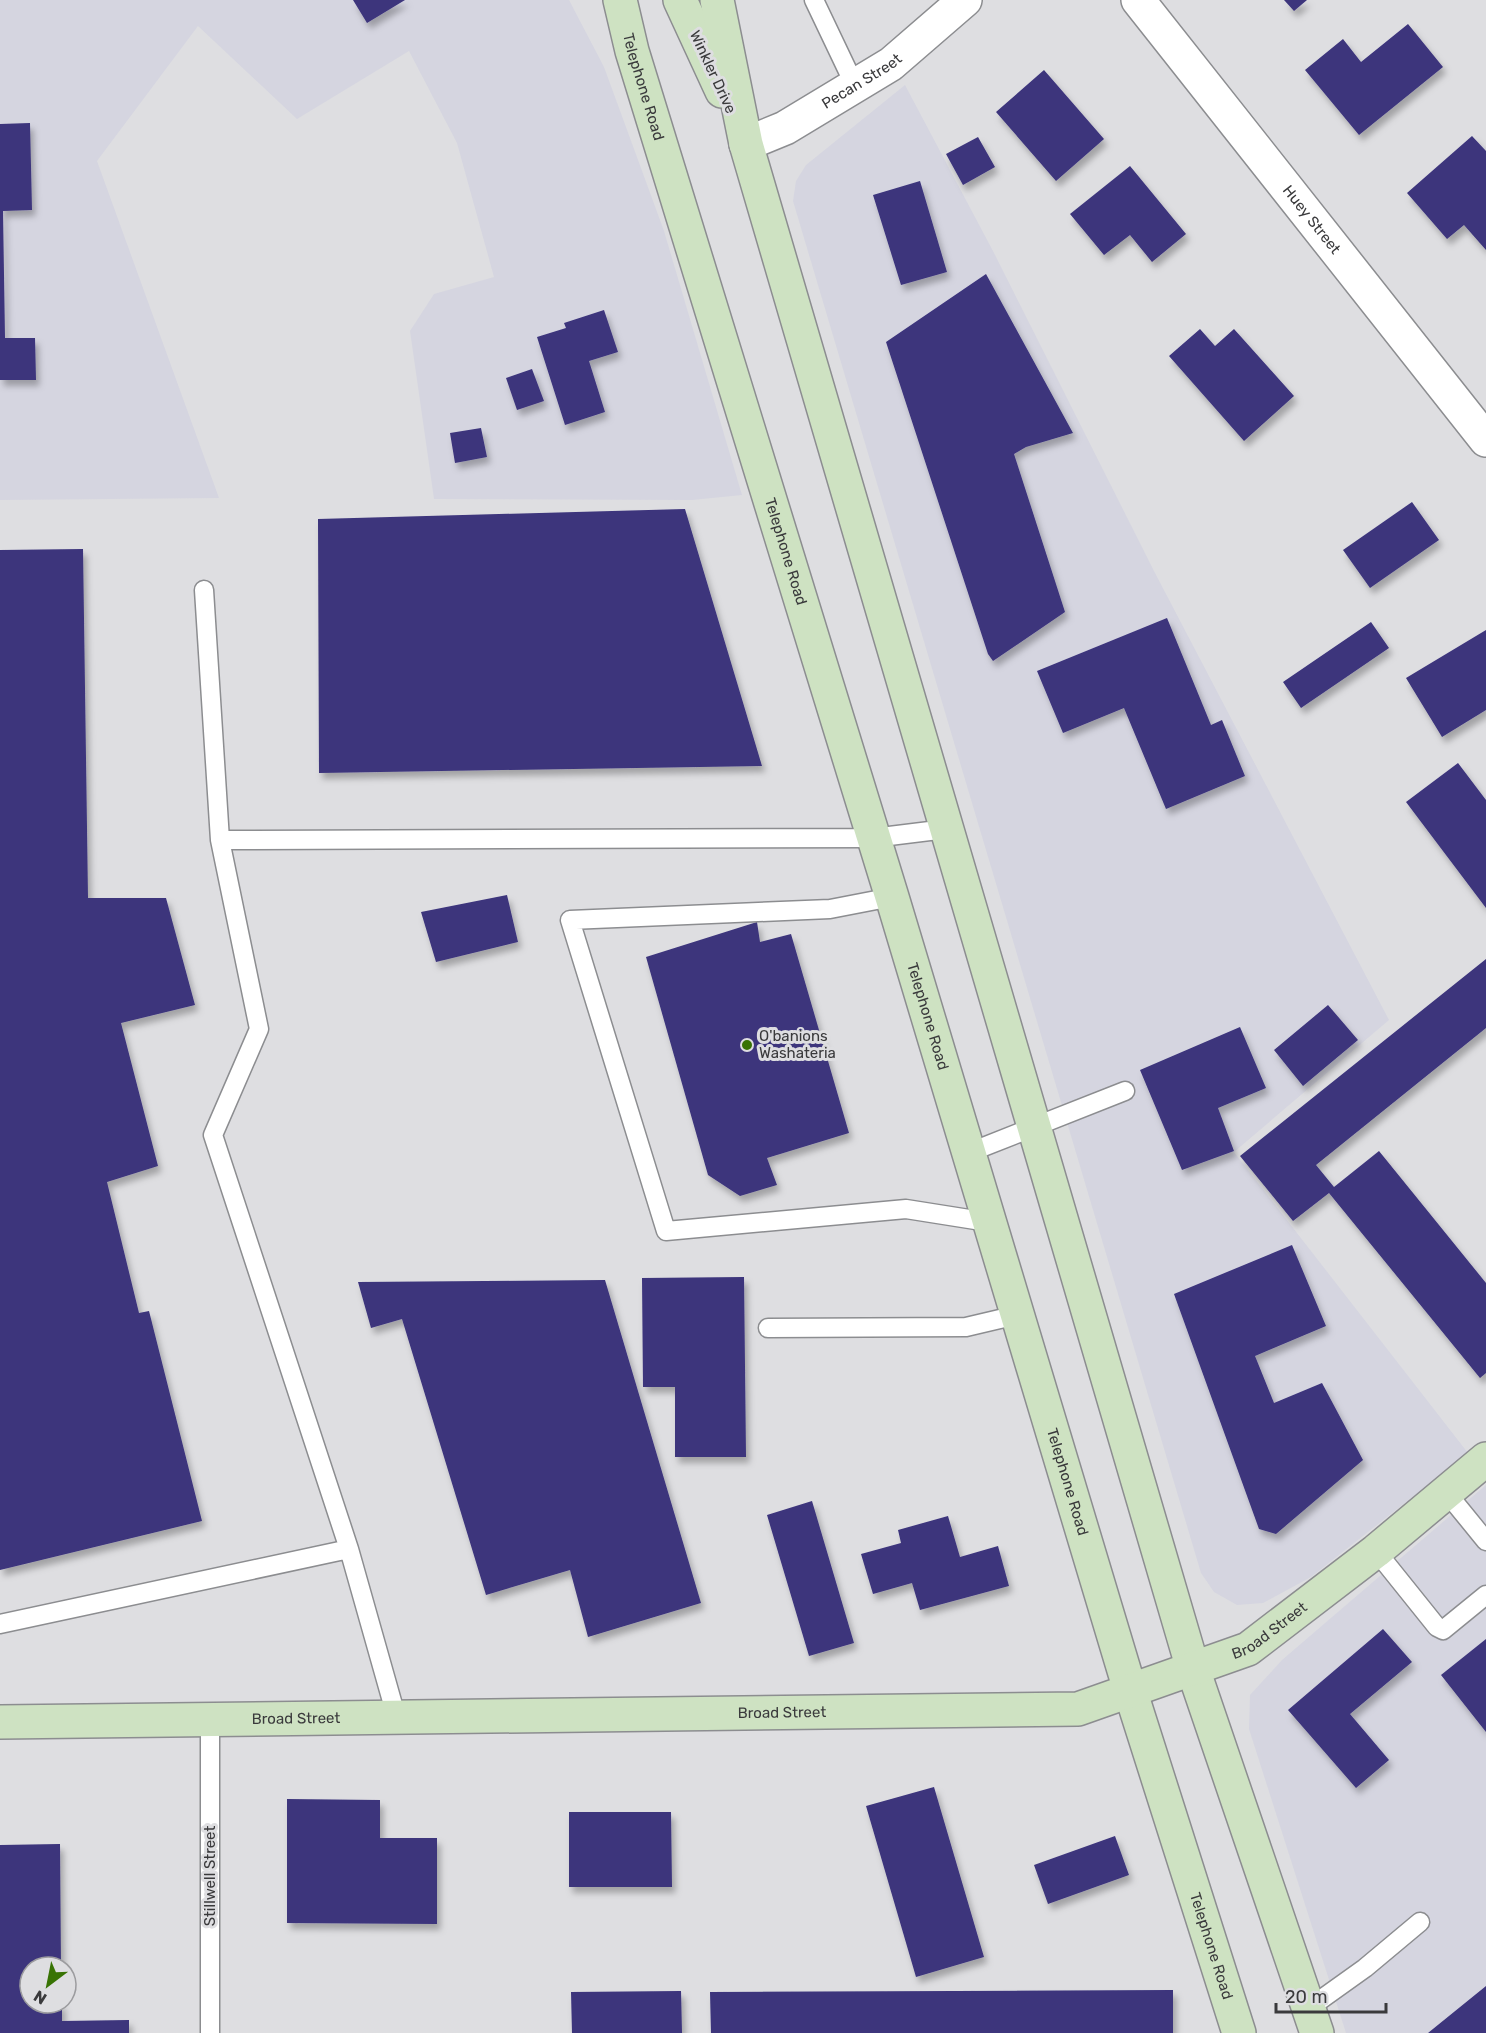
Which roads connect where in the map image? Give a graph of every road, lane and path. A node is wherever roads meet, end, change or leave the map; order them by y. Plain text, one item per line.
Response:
1 (599, 0) edge
2 (620, 0) edge
3 (680, 0) edge
4 (717, 0) edge
5 (814, 0) edge
6 (965, 0) edge
7 (1138, 0) edge
8 (632, 51) junction
9 (855, 86) junction
10 (746, 144) junction
11 (1486, 440) edge
12 (204, 591) dead end
13 (946, 829) junction
14 (873, 838) junction
15 (220, 840) junction
16 (892, 897) junction
17 (1125, 1091) dead end
18 (1034, 1128) junction
19 (968, 1153) junction
20 (988, 1222) junction
21 (1017, 1315) junction
22 (768, 1328) dead end
23 (1486, 1458) edge
24 (1446, 1492) junction
25 (1486, 1541) edge
26 (349, 1549) junction
27 (1376, 1551) junction
28 (1486, 1596) edge
29 (0, 1624) edge
30 (1193, 1669) junction
31 (1130, 1690) junction
32 (210, 1719) junction
33 (397, 1719) junction
34 (0, 1722) edge
35 (1420, 1922) dead end
36 (1313, 2020) edge
37 (210, 2033) edge
38 (1239, 2033) edge

1 - 8 main road
2 - 8 main road, Telephone Road
3 - 10 main road, Winkler Drive
4 - 10 main road
5 - 9 lane
6 - 9 street, Pecan Street
7 - 11 street, Huey Street
8 - 14 main road, Telephone Road
9 - 10 street, Pecan Street
10 - 13 main road
12 - 15 lane
13 - 14 lane
13 - 18 main road
14 - 15 lane
14 - 16 main road, Telephone Road
15 - 26 lane
16 - 19 main road, Telephone Road
16 - 20 lane
17 - 18 lane
18 - 19 lane
18 - 30 main road
19 - 20 main road, Telephone Road
20 - 21 main road, Telephone Road
21 - 22 lane
21 - 31 main road, Telephone Road
23 - 24 main road, Broad Street
24 - 25 lane
24 - 27 main road, Broad Street
26 - 29 lane
26 - 33 lane
27 - 28 lane
27 - 30 main road, Broad Street
30 - 31 main road, Broad Street
30 - 36 main road
31 - 33 main road, Broad Street
31 - 38 main road, Telephone Road
32 - 33 main road, Broad Street
32 - 34 main road, Broad Street
32 - 37 lane, Stillwell Street
35 - 36 lane

